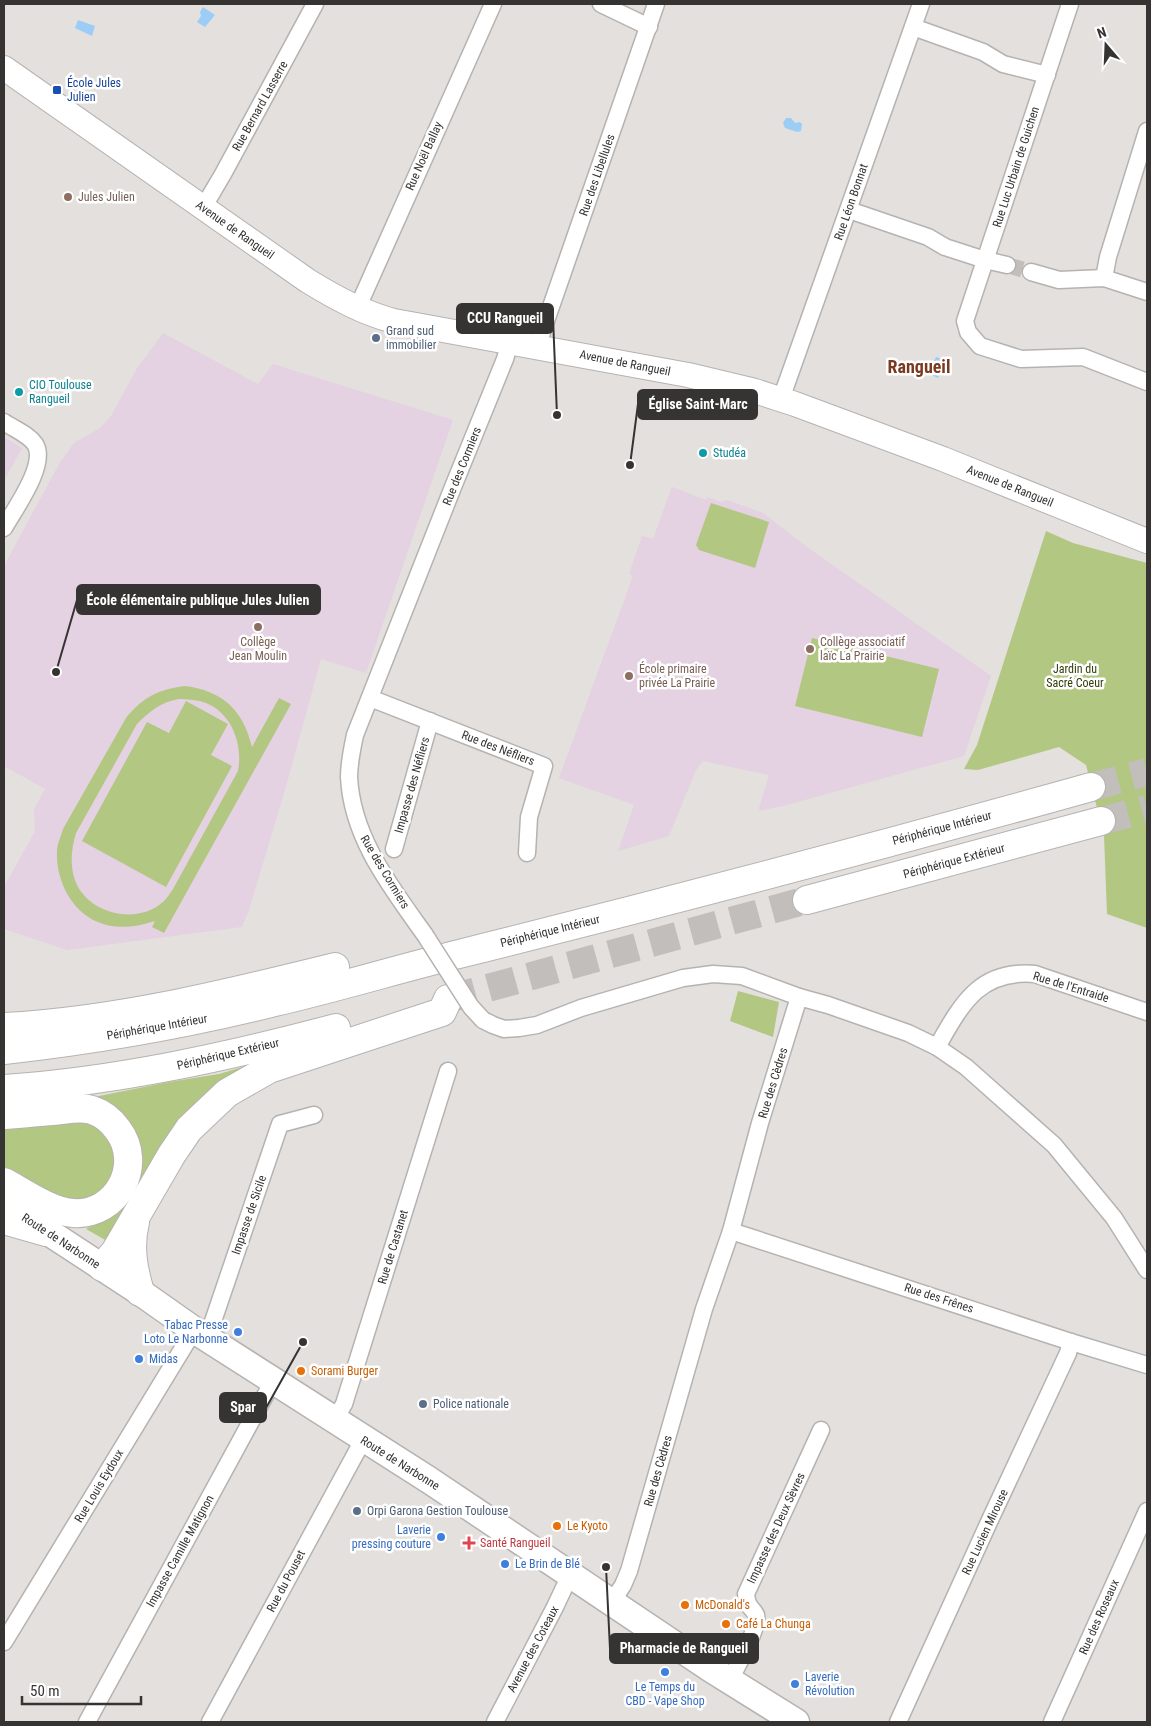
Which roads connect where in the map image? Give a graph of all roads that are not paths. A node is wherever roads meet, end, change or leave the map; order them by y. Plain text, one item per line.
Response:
1 (316, 4) edge
2 (493, 4) edge
3 (601, 4) edge
4 (656, 4) edge
5 (920, 4) edge
6 (1070, 4) edge
7 (648, 27) junction
8 (913, 27) junction
9 (4, 68) edge
10 (1047, 75) junction
11 (1147, 131) edge
12 (202, 208) junction
13 (849, 210) junction
14 (985, 260) junction
15 (1007, 265) tunnel mouth
16 (1031, 272) tunnel mouth
17 (1104, 278) junction
18 (1147, 292) edge
19 (357, 308) junction
20 (510, 342) junction
21 (537, 347) junction
22 (1147, 382) edge
23 (782, 399) junction
24 (4, 422) edge
25 (4, 528) edge
26 (1147, 541) edge
27 (370, 698) junction
28 (430, 721) junction
29 (1091, 787) tunnel mouth
30 (1101, 822) tunnel mouth
31 (394, 849) dead end
32 (527, 853) dead end
33 (807, 900) tunnel mouth
34 (628, 912) junction
35 (799, 998) junction
36 (177, 1004) junction
37 (4, 1008) edge
38 (1147, 1012) edge
39 (4, 1027) edge
40 (937, 1047) junction
41 (4, 1050) edge
42 (448, 1071) dead end
43 (4, 1089) edge
44 (4, 1115) edge
45 (314, 1116) dead end
46 (4, 1182) edge
47 (4, 1204) edge
48 (138, 1212) junction
49 (4, 1220) edge
50 (731, 1231) junction
51 (46, 1232) junction
52 (102, 1267) junction
53 (1147, 1270) edge
54 (140, 1292) junction
55 (200, 1334) junction
56 (1071, 1342) junction
57 (1147, 1365) edge
58 (273, 1381) junction
59 (334, 1421) junction
60 (821, 1430) dead end
61 (363, 1440) junction
62 (1147, 1511) edge
63 (570, 1575) junction
64 (612, 1602) junction
65 (4, 1642) edge
66 (730, 1680) junction
67 (87, 1722) edge
68 (210, 1722) edge
69 (495, 1722) edge
70 (796, 1722) edge
71 (898, 1722) edge
72 (1052, 1722) edge

1 - 12 street, Rue Bernard Lasserre
2 - 19 street, Rue Noël Ballay
3 - 7 street
4 - 7 street, Rue des Libellules
5 - 8 street, Rue Léon Bonnat
6 - 10 street, Rue Luc Urbain de Guichen
7 - 21 street, Rue des Libellules
8 - 10 street
8 - 13 street, Rue Léon Bonnat
9 - 12 street, Avenue de Rangueil
10 - 14 street, Rue Luc Urbain de Guichen
11 - 17 street
12 - 19 street, Avenue de Rangueil
13 - 14 street
13 - 23 street, Rue Léon Bonnat
14 - 15 street
14 - 22 street, Rue Luc Urbain de Guichen
16 - 17 street
17 - 18 street
19 - 20 street, Avenue de Rangueil
20 - 21 street, Avenue de Rangueil
20 - 27 street, Rue des Cormiers
21 - 23 street, Avenue de Rangueil
23 - 26 street, Avenue de Rangueil
24 - 25 street
27 - 28 street, Rue des Néfliers
27 - 35 street, Rue des Cormiers, bridge
28 - 31 street, Impasse des Néfliers
28 - 32 street, Rue des Néfliers
29 - 34 highway, Périphérique Intérieur
30 - 33 highway, Périphérique Extérieur
34 - 36 highway
34 - 41 highway, Périphérique Intérieur
35 - 40 street
35 - 50 street, Rue des Cèdres
36 - 37 highway
36 - 39 highway
38 - 40 street, Rue de l'Entraide
40 - 53 street
42 - 59 street, Rue de Castanet
43 - 48 highway, Périphérique Extérieur
44 - 46 highway
45 - 55 street, Impasse de Sicile
47 - 51 main road, Route de Narbonne
48 - 52 highway
48 - 54 highway
49 - 51 highway
50 - 56 street, Rue des Frênes
50 - 64 street, Rue des Cèdres
51 - 52 main road, Route de Narbonne
52 - 54 main road, Route de Narbonne
54 - 55 main road, Route de Narbonne
55 - 58 main road, Route de Narbonne
55 - 65 street, Rue Louis Eydoux
56 - 57 street, Rue des Frênes
56 - 71 street, Rue Lucien Mirouse
58 - 59 main road, Route de Narbonne
58 - 67 street, Impasse Camille Matignon
59 - 61 main road, Route de Narbonne
60 - 66 street, Impasse des Deux Sèvres
61 - 63 main road, Route de Narbonne
61 - 68 street, Rue du Pouset
62 - 72 street, Rue des Roseaux
63 - 64 main road, Route de Narbonne
63 - 69 street, Avenue des Coteaux
64 - 66 main road, Route de Narbonne
66 - 70 main road, Route de Narbonne

